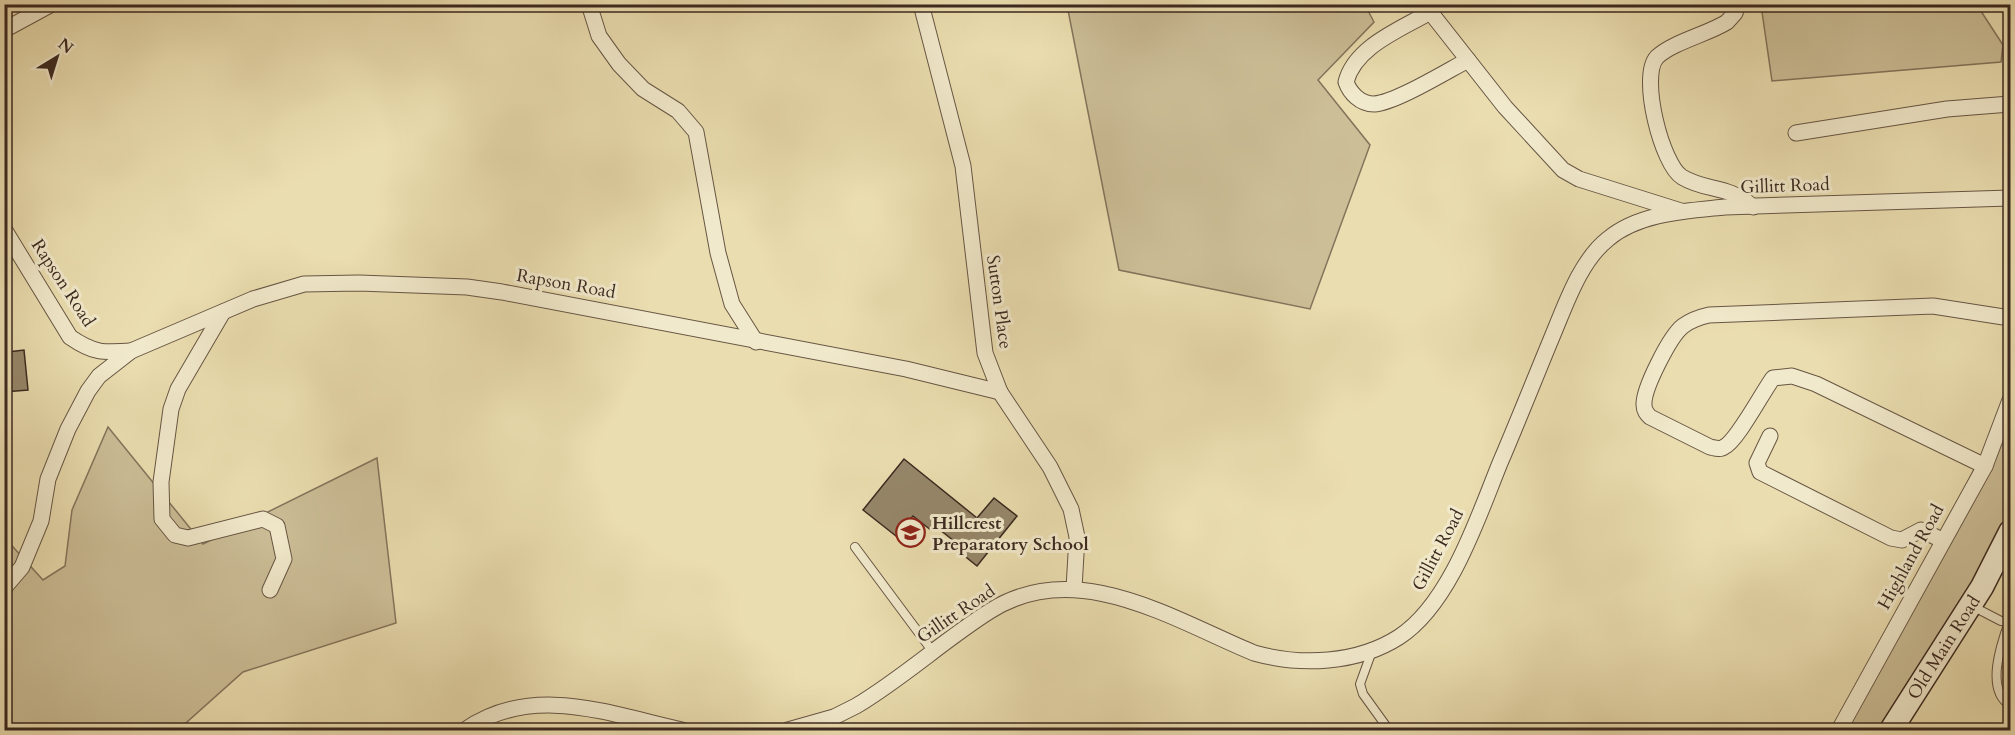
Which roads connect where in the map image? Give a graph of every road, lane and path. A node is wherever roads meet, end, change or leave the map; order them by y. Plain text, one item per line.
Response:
1 (52, 4) edge
2 (589, 4) edge
3 (921, 4) edge
4 (1738, 4) edge
5 (1427, 8) edge
6 (4, 30) edge
7 (1468, 60) junction
8 (2010, 104) edge
9 (1796, 133) dead end
10 (2010, 198) edge
11 (1754, 207) junction
12 (1682, 212) junction
13 (4, 229) edge
14 (223, 312) junction
15 (2010, 318) edge
16 (756, 342) junction
17 (130, 351) junction
18 (1000, 392) junction
19 (2010, 400) edge
20 (1770, 436) dead end
21 (1985, 466) junction
22 (2010, 532) edge
23 (1942, 540) junction
24 (855, 547) dead end
25 (4, 588) edge
26 (1074, 588) junction
27 (270, 590) dead end
28 (1971, 605) junction
29 (2010, 622) edge
30 (1373, 649) junction
31 (933, 652) junction
32 (2010, 705) edge
33 (465, 730) edge
34 (682, 730) edge
35 (788, 730) edge
36 (1389, 730) edge
37 (1839, 730) edge
38 (1891, 730) edge

1 - 6 street
2 - 16 street
3 - 18 street, Sutton Place
4 - 11 street
5 - 7 street
5 - 7 street
7 - 12 street
8 - 9 street
10 - 11 street, Gillitt Road
11 - 12 street, Gillitt Road
12 - 30 street, Gillitt Road
13 - 17 street, Rapson Road
14 - 16 street, Rapson Road
14 - 17 street, Rapson Road
14 - 27 street
15 - 21 street
16 - 18 street, Rapson Road
17 - 25 street, Rapson Road
18 - 26 street, Sutton Place
19 - 21 street, Highland Road
20 - 23 street
21 - 23 street, Highland Road
22 - 28 main road, Old Main Road
23 - 37 street, Highland Road
24 - 31 lane
26 - 30 street, Gillitt Road
26 - 31 street, Gillitt Road
28 - 29 lane
28 - 38 main road, Old Main Road
29 - 32 lane
30 - 36 lane
31 - 35 street, Gillitt Road
33 - 34 street

